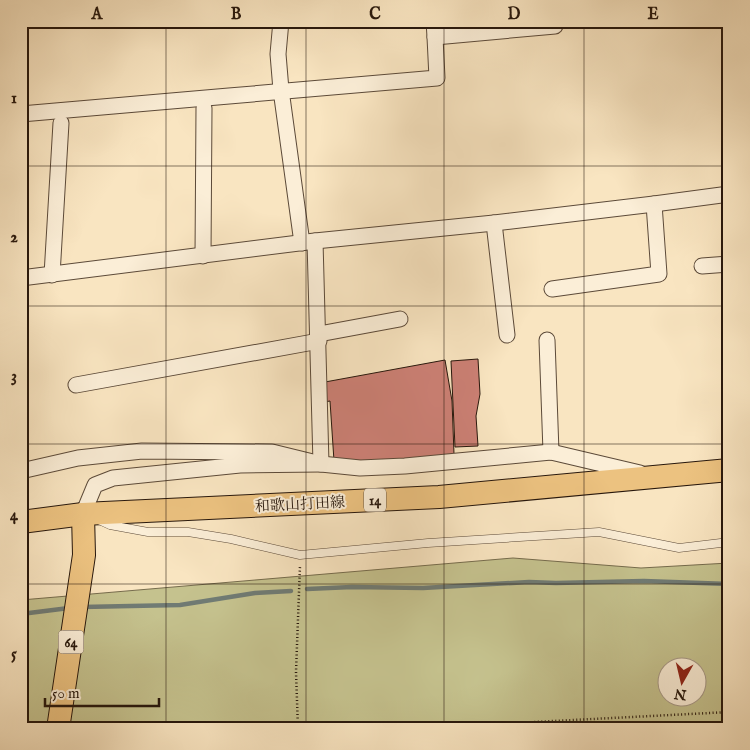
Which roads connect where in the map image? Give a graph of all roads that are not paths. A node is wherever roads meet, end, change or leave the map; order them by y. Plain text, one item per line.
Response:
1 (281, 21) edge
2 (434, 21) edge
3 (555, 26) dead end
4 (435, 37) junction
5 (280, 90) junction
6 (204, 108) dead end
7 (21, 114) edge
8 (61, 123) dead end
9 (729, 194) edge
10 (654, 204) junction
11 (494, 223) junction
12 (309, 242) junction
13 (203, 256) junction
14 (729, 264) edge
15 (702, 266) dead end
16 (52, 275) junction
17 (21, 278) edge
18 (552, 289) dead end
19 (400, 319) dead end
20 (507, 335) dead end
21 (319, 337) junction
22 (547, 340) dead end
23 (76, 385) dead end
24 (551, 452) junction
25 (321, 464) junction
26 (729, 470) edge
27 (21, 471) edge
28 (661, 478) junction
29 (83, 514) junction
30 (21, 522) edge
31 (729, 542) edge
32 (58, 729) edge

1 - 5 street
2 - 4 street
3 - 4 street
4 - 5 street
5 - 7 street
5 - 12 street
6 - 13 street
8 - 16 street
9 - 10 street
10 - 11 street
10 - 18 street
11 - 12 street
11 - 20 street
12 - 13 street
12 - 21 street
13 - 16 street
14 - 15 street
16 - 17 street
19 - 21 street
21 - 23 street
21 - 25 street
22 - 24 street
24 - 25 street
24 - 28 street
25 - 27 street
25 - 29 street
26 - 28 main road, 和歌山打田線 / 14
28 - 29 main road, 和歌山打田線 / 14
29 - 30 main road, 和歌山打田線 / 14
29 - 31 lane
29 - 32 main road, 64

